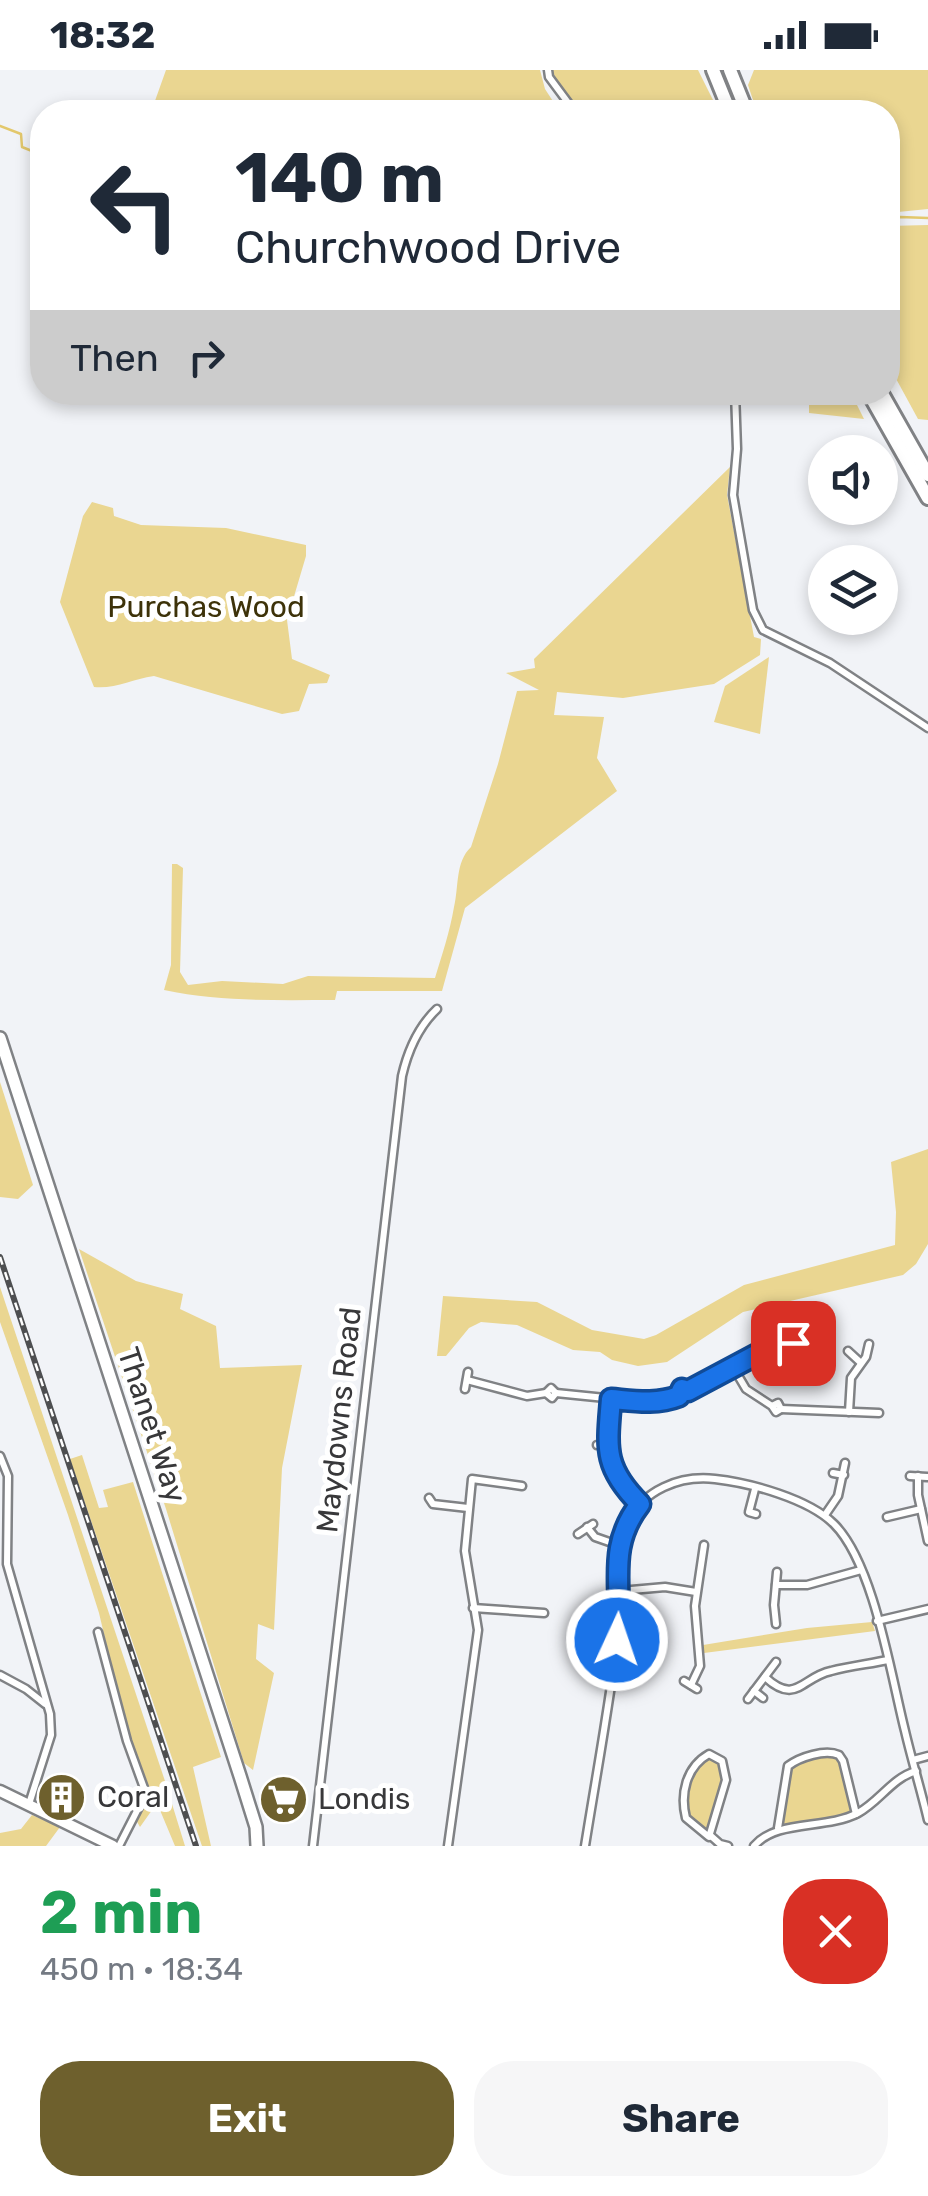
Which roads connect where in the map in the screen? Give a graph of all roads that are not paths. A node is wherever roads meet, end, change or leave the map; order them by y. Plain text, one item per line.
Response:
1 (548, 70) edge
2 (713, 70) edge
3 (730, 70) edge
4 (566, 100) edge
5 (725, 100) edge
6 (742, 100) edge
7 (735, 405) edge
8 (875, 405) edge
9 (888, 405) edge
10 (928, 475) edge
11 (928, 498) edge
12 (928, 728) edge
13 (436, 1009) dead end
14 (0, 1038) edge
15 (819, 1338) dead end
16 (793, 1343) junction
17 (869, 1344) dead end
18 (848, 1351) dead end
19 (796, 1357) dead end
20 (861, 1364) junction
21 (733, 1367) junction
22 (466, 1389) dead end
23 (611, 1399) junction
24 (849, 1412) junction
25 (879, 1413) dead end
26 (597, 1445) dead end
27 (607, 1446) junction
28 (0, 1456) edge
29 (846, 1464) dead end
30 (833, 1472) dead end
31 (844, 1475) junction
32 (918, 1476) edge
33 (522, 1486) dead end
34 (755, 1488) junction
35 (430, 1498) dead end
36 (640, 1504) junction
37 (468, 1508) junction
38 (921, 1509) junction
39 (756, 1514) dead end
40 (824, 1515) junction
41 (886, 1517) dead end
42 (578, 1534) dead end
43 (928, 1542) edge
44 (704, 1545) dead end
45 (618, 1546) junction
46 (3, 1561) edge
47 (861, 1570) junction
48 (777, 1572) dead end
49 (776, 1584) junction
50 (620, 1590) junction
51 (696, 1592) junction
52 (473, 1608) junction
53 (928, 1609) edge
54 (544, 1613) dead end
55 (772, 1618) dead end
56 (877, 1621) junction
57 (98, 1632) dead end
58 (888, 1660) junction
59 (776, 1662) dead end
60 (0, 1674) edge
61 (38, 1674) junction
62 (764, 1677) junction
63 (691, 1685) dead end
64 (26, 1688) junction
65 (754, 1690) junction
66 (763, 1698) dead end
67 (748, 1700) dead end
68 (47, 1706) junction
69 (928, 1756) edge
70 (912, 1760) junction
71 (916, 1771) junction
72 (0, 1790) edge
73 (30, 1804) junction
74 (856, 1814) junction
75 (928, 1820) edge
76 (256, 1826) junction
77 (778, 1828) junction
78 (711, 1836) junction
79 (109, 1845) edge
80 (257, 1846) edge
81 (269, 1846) edge
82 (314, 1846) edge
83 (448, 1846) edge
84 (585, 1846) edge
85 (728, 1846) edge
86 (754, 1846) edge

1 - 4 street
2 - 5 highway
3 - 6 highway
7 - 12 street
8 - 11 highway
9 - 10 highway
13 - 82 street, Maydowns Road
14 - 76 main road, Thanet Way
15 - 16 street
16 - 19 street
16 - 21 street
17 - 20 street
18 - 20 street
20 - 24 street
21 - 23 street
21 - 24 street
22 - 23 street
23 - 27 street
24 - 25 street
26 - 27 street
27 - 36 street
28 - 46 street
29 - 31 street
30 - 31 street
31 - 40 street
32 - 38 street
33 - 37 street
34 - 36 street
34 - 39 street
34 - 40 street
35 - 37 street
36 - 45 street
37 - 52 street
38 - 41 street
38 - 43 street
40 - 47 street
42 - 45 street
44 - 51 street
45 - 50 street
46 - 61 street
47 - 49 street
47 - 56 street
48 - 49 street
49 - 55 street
50 - 51 street
50 - 84 street
51 - 63 street
52 - 54 street
52 - 83 street
53 - 56 street
56 - 58 street
57 - 79 street
58 - 62 street
58 - 70 street
59 - 62 street
60 - 64 street
61 - 64 street
61 - 68 street
62 - 65 street
64 - 68 street
65 - 66 street
65 - 67 street
68 - 73 street
69 - 70 street
70 - 71 street
71 - 74 street
71 - 75 street
72 - 73 main road
73 - 79 main road
74 - 77 street
74 - 77 street
76 - 80 main road, Thanet Way
76 - 81 main road, Thanet Way
77 - 86 street
78 - 78 street
78 - 85 street

